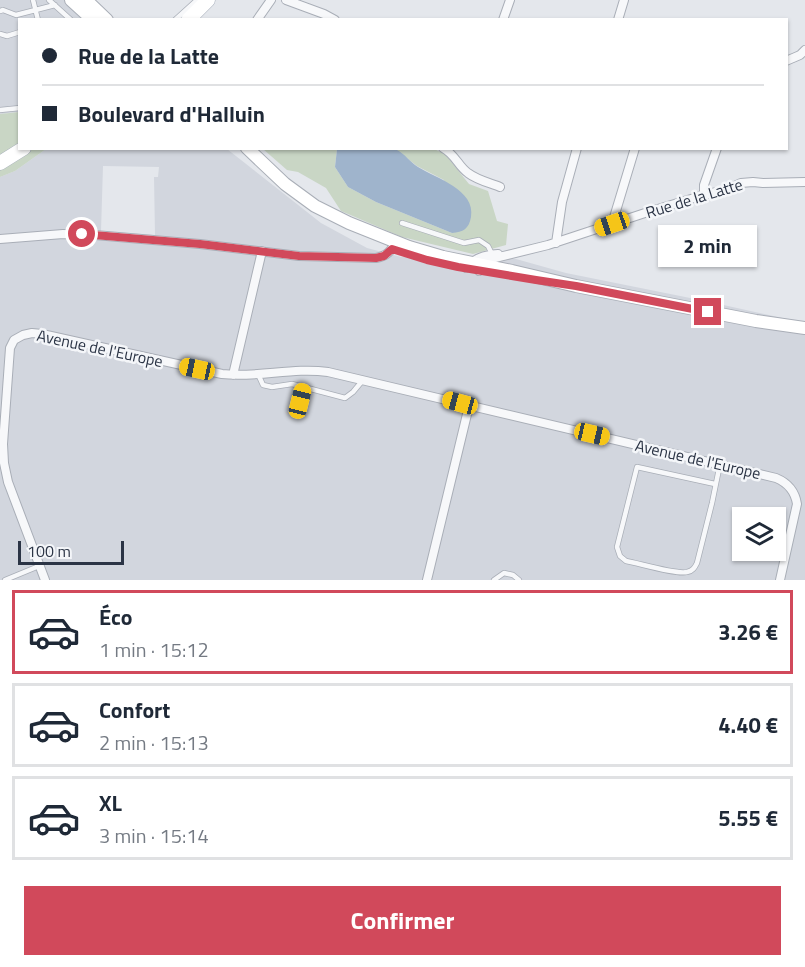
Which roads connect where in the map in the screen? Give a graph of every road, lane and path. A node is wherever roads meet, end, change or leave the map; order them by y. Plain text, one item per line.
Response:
1 (33, 0) edge
2 (49, 0) edge
3 (66, 0) edge
4 (71, 0) edge
5 (86, 0) edge
6 (92, 0) edge
7 (197, 0) edge
8 (210, 0) edge
9 (271, 0) edge
10 (286, 0) edge
11 (510, 0) edge
12 (624, 0) edge
13 (55, 5) junction
14 (36, 10) junction
15 (0, 11) edge
16 (38, 18) edge
17 (68, 18) edge
18 (84, 18) edge
19 (91, 18) edge
20 (105, 18) edge
21 (112, 18) edge
22 (177, 18) edge
23 (190, 18) edge
24 (196, 18) edge
25 (258, 18) edge
26 (331, 18) edge
27 (504, 18) edge
28 (619, 18) edge
29 (18, 33) edge
30 (0, 34) edge
31 (805, 50) edge
32 (788, 60) edge
33 (18, 108) edge
34 (0, 110) edge
35 (21, 150) edge
36 (247, 150) edge
37 (450, 150) edge
38 (576, 150) edge
39 (634, 150) edge
40 (716, 150) edge
41 (0, 163) edge
42 (805, 182) edge
43 (500, 187) dead end
44 (704, 195) junction
45 (402, 223) dead end
46 (612, 224) junction
47 (0, 239) edge
48 (556, 243) junction
49 (394, 246) junction
50 (262, 251) junction
51 (516, 253) junction
52 (478, 264) junction
53 (805, 328) edge
54 (258, 374) junction
55 (233, 375) junction
56 (363, 380) junction
57 (303, 387) junction
58 (469, 406) junction
59 (296, 414) dead end
60 (1, 441) edge
61 (720, 464) junction
62 (716, 484) junction
63 (801, 510) edge
64 (39, 566) junction
65 (4, 580) edge
66 (45, 580) edge
67 (427, 580) edge
68 (494, 580) edge
69 (519, 580) edge
70 (780, 580) edge

1 - 14 lane
2 - 13 lane
3 - 18 lane
4 - 19 main road
5 - 20 main road
6 - 21 lane
7 - 22 lane
8 - 23 main road
8 - 24 main road
9 - 25 street
10 - 26 street
11 - 27 street
12 - 28 street
13 - 14 lane
13 - 17 lane
14 - 15 lane
14 - 16 lane
29 - 30 lane
31 - 32 street
33 - 34 lane
35 - 41 main road
36 - 49 main road
37 - 43 street
38 - 48 street
39 - 46 street
40 - 44 street
42 - 44 street, Rue de la Latte
44 - 46 street, Rue de la Latte
45 - 52 lane
46 - 48 street, Rue de la Latte
47 - 50 street
48 - 51 street, Rue de la Latte
49 - 50 street
49 - 52 main road
50 - 55 street
51 - 52 street, Rue de la Latte
51 - 52 street, Rue de la Latte
52 - 53 main road
54 - 55 street, Avenue de l'Europe
54 - 56 street, Avenue de l'Europe
54 - 57 lane
55 - 60 street, Avenue de l'Europe
56 - 57 lane
56 - 58 street, Avenue de l'Europe
57 - 59 lane
58 - 61 street, Avenue de l'Europe
58 - 67 street
60 - 64 street, Avenue de l'Europe
61 - 62 lane
61 - 63 street, Avenue de l'Europe
62 - 62 lane
63 - 70 street, Avenue de l'Europe
64 - 65 lane
64 - 66 street, Avenue de l'Europe
68 - 69 lane

